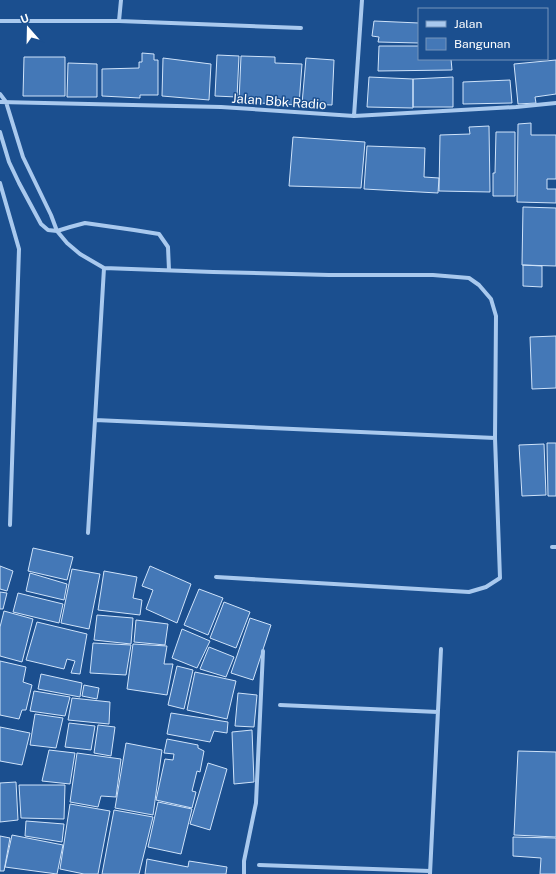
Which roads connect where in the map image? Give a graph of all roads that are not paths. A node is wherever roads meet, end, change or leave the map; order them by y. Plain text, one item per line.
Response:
1 (121, 0) edge
2 (362, 0) edge
3 (0, 21) edge
4 (119, 21) junction
5 (301, 28) dead end
6 (0, 94) edge
7 (0, 102) edge
8 (6, 102) junction
9 (556, 103) edge
10 (354, 116) junction
11 (0, 132) edge
12 (0, 183) edge
13 (57, 231) junction
14 (104, 268) junction
15 (169, 270) junction
16 (94, 420) junction
17 (495, 438) junction
18 (10, 525) dead end
19 (88, 533) dead end
20 (216, 577) dead end
21 (441, 649) dead end
22 (263, 651) dead end
23 (280, 705) dead end
24 (438, 712) junction
25 (259, 865) dead end
26 (430, 873) edge
27 (244, 874) edge

1 - 4 street
2 - 10 street
3 - 4 street
4 - 5 street
6 - 8 street
7 - 8 street, Jalan Bbk Radio
8 - 10 street, Jalan Bbk Radio
8 - 13 street
9 - 10 street, Jalan Bbk Radio
11 - 13 street
12 - 18 street
13 - 14 street
13 - 15 street
14 - 15 street
14 - 16 street
15 - 17 street
16 - 17 street
16 - 19 street
17 - 20 street
21 - 24 street
22 - 27 street
23 - 24 street
24 - 26 street
25 - 26 street

